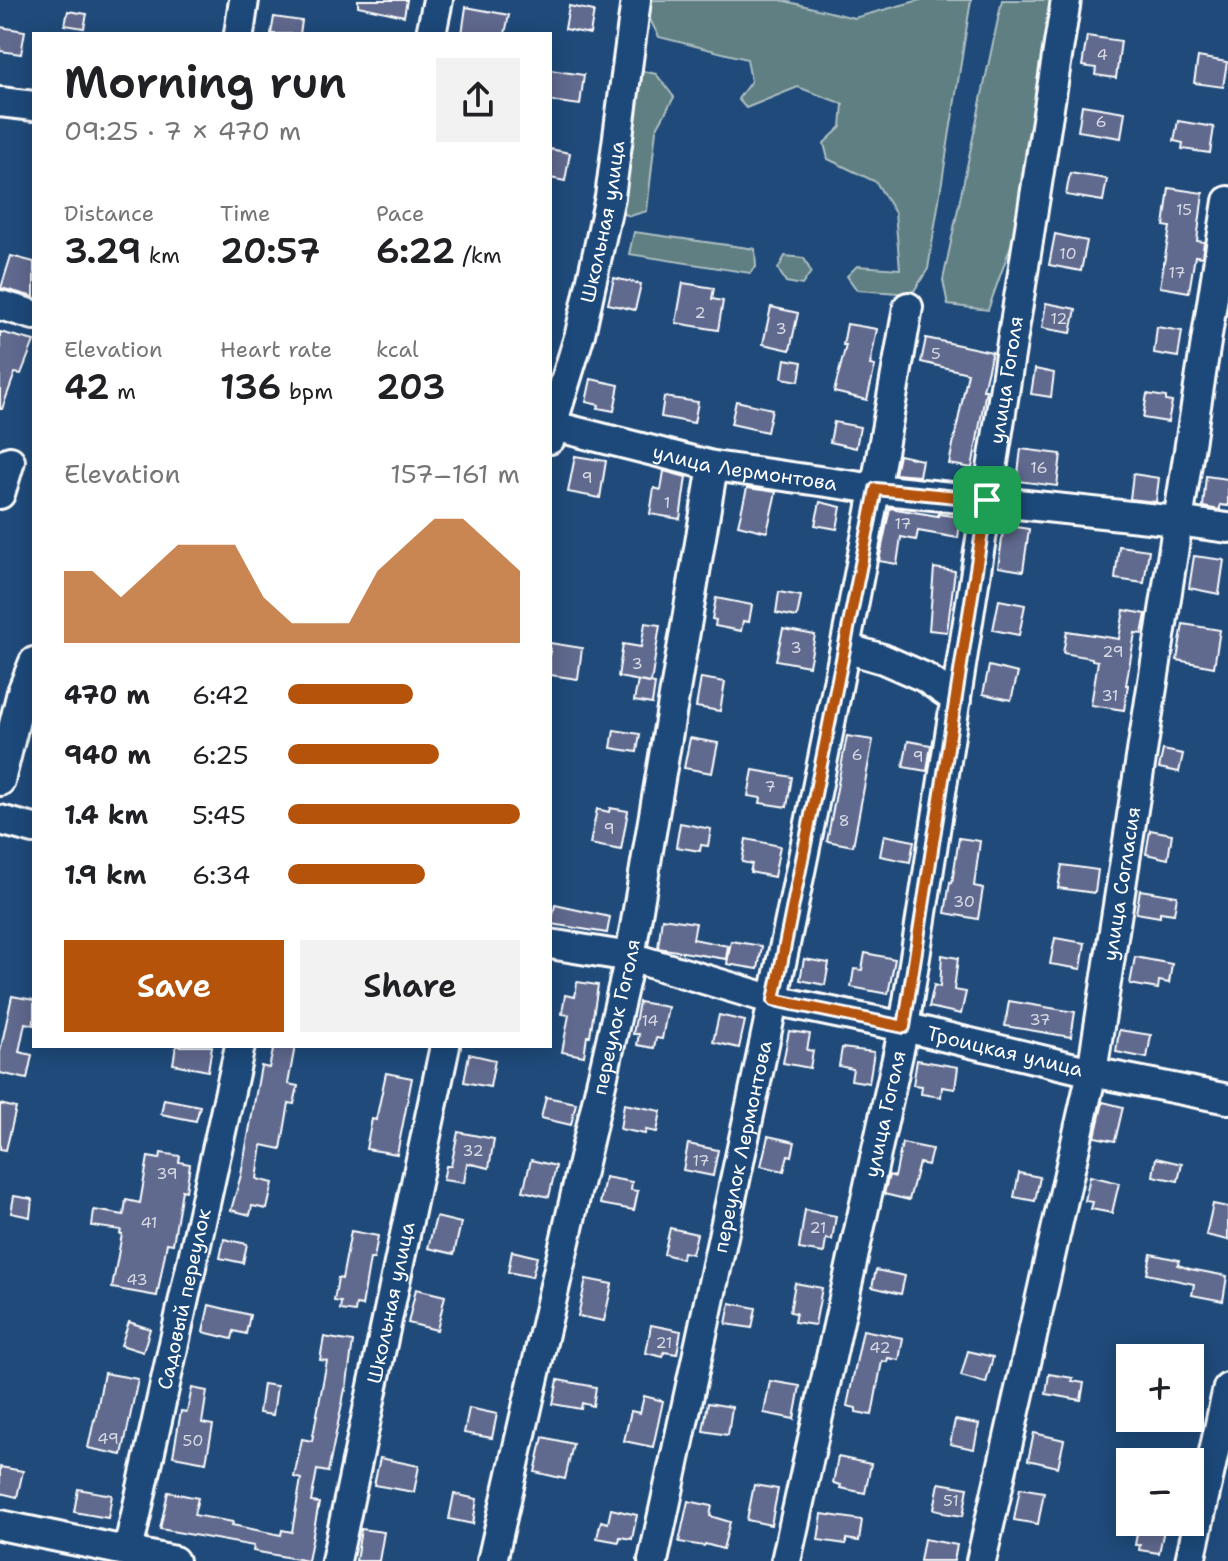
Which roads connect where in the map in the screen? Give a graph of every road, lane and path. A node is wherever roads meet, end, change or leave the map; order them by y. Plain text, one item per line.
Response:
1 (244, 0) edge
2 (438, 0) edge
3 (636, 0) edge
4 (1066, 0) edge
5 (239, 32) edge
6 (431, 32) edge
7 (0, 102) edge
8 (32, 106) edge
9 (1228, 201) edge
10 (0, 305) edge
11 (908, 307) dead end
12 (32, 314) edge
13 (552, 426) edge
14 (552, 429) edge
15 (10, 461) dead end
16 (713, 466) junction
17 (876, 489) junction
18 (0, 494) edge
19 (987, 500) junction
20 (1177, 521) junction
21 (1228, 528) edge
22 (845, 648) junction
23 (32, 667) edge
24 (956, 699) junction
25 (0, 781) edge
26 (0, 820) edge
27 (32, 828) edge
28 (552, 944) edge
29 (630, 957) junction
30 (774, 1000) junction
31 (904, 1027) junction
32 (240, 1048) edge
33 (445, 1048) edge
34 (1092, 1072) junction
35 (1228, 1099) edge
36 (1228, 1388) edge
37 (0, 1525) edge
38 (128, 1551) junction
39 (174, 1561) edge
40 (336, 1561) edge
41 (492, 1561) edge
42 (653, 1561) edge
43 (786, 1561) edge
44 (981, 1561) edge
45 (1190, 1561) edge

1 - 5 street
2 - 6 street
3 - 13 street, Школьная улица
4 - 19 street, улица Гоголя
7 - 8 street
9 - 20 street, улица Согласия
10 - 12 street
11 - 17 street, переулок Лермонтова
14 - 16 street, улица Лермонтова
15 - 18 street
16 - 17 street, улица Лермонтова
16 - 29 street, переулок Гоголя
17 - 19 street, улица Лермонтова
17 - 22 street, переулок Лермонтова
19 - 20 street, улица Лермонтова
19 - 24 street, улица Гоголя
20 - 21 street, улица Лермонтова
20 - 34 street, улица Согласия
22 - 24 street
22 - 30 street, переулок Лермонтова
23 - 25 street
24 - 31 street, улица Гоголя
26 - 27 street
28 - 29 street, Троицкая улица
29 - 30 street, Троицкая улица
29 - 41 street, переулок Гоголя
30 - 31 street, Троицкая улица
30 - 42 street, переулок Лермонтова
31 - 34 street, Троицкая улица
31 - 43 street, улица Гоголя
32 - 38 street, Садовый переулок
33 - 40 street, Школьная улица
34 - 35 street, Троицкая улица
34 - 44 street, улица Согласия
36 - 45 street
37 - 38 street
38 - 39 street

